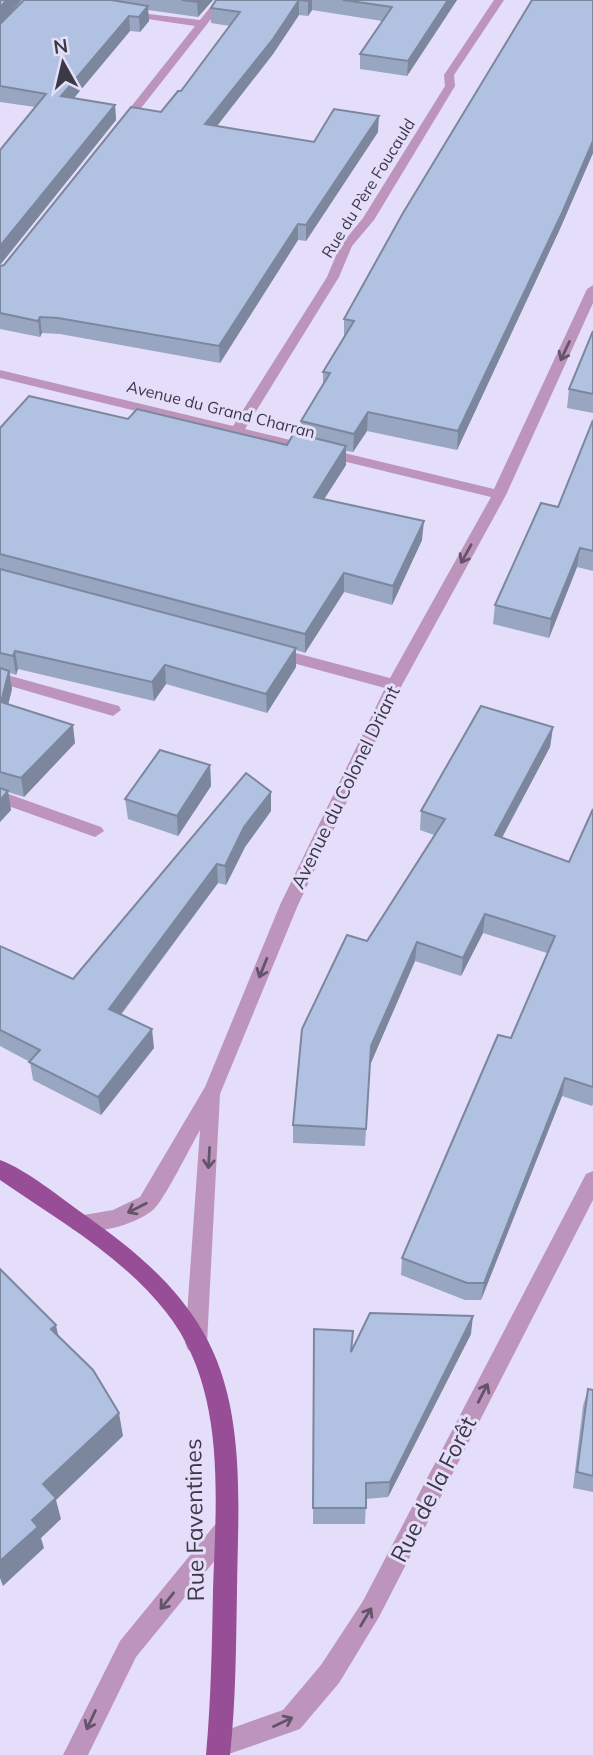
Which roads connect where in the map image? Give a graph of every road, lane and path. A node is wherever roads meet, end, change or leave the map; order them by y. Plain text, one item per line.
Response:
1 (221, 0) edge
2 (499, 0) edge
3 (116, 12) edge
4 (203, 24) junction
5 (118, 130) edge
6 (593, 289) edge
7 (0, 374) edge
8 (237, 431) junction
9 (499, 495) junction
10 (254, 647) edge
11 (0, 678) edge
12 (394, 685) junction
13 (113, 710) dead end
14 (0, 797) edge
15 (94, 831) dead end
16 (213, 1090) junction
17 (0, 1169) edge
18 (593, 1180) edge
19 (79, 1223) junction
20 (196, 1343) junction
21 (226, 1530) junction
22 (219, 1750) edge
23 (75, 1755) edge

1 - 4 street
2 - 8 street, Rue du Père Foucauld
3 - 4 street
4 - 5 street
6 -> 9 street
7 - 8 street, Avenue du Grand Charran
8 - 9 street, Avenue du Grand Charran
9 -> 12 street, Avenue du Colonel Driant
10 - 12 street
11 - 13 street
12 -> 16 street, Avenue du Colonel Driant
14 - 15 street
16 -> 19 street, Avenue du Colonel Driant
16 -> 20 street, Avenue du Colonel Driant
17 - 19 main road, Rue Faventines
22 -> 18 street, Rue de la Forêt
19 - 20 main road, Rue Faventines
20 - 21 main road, Rue Faventines
21 - 22 main road, Rue Faventines
21 -> 23 street

